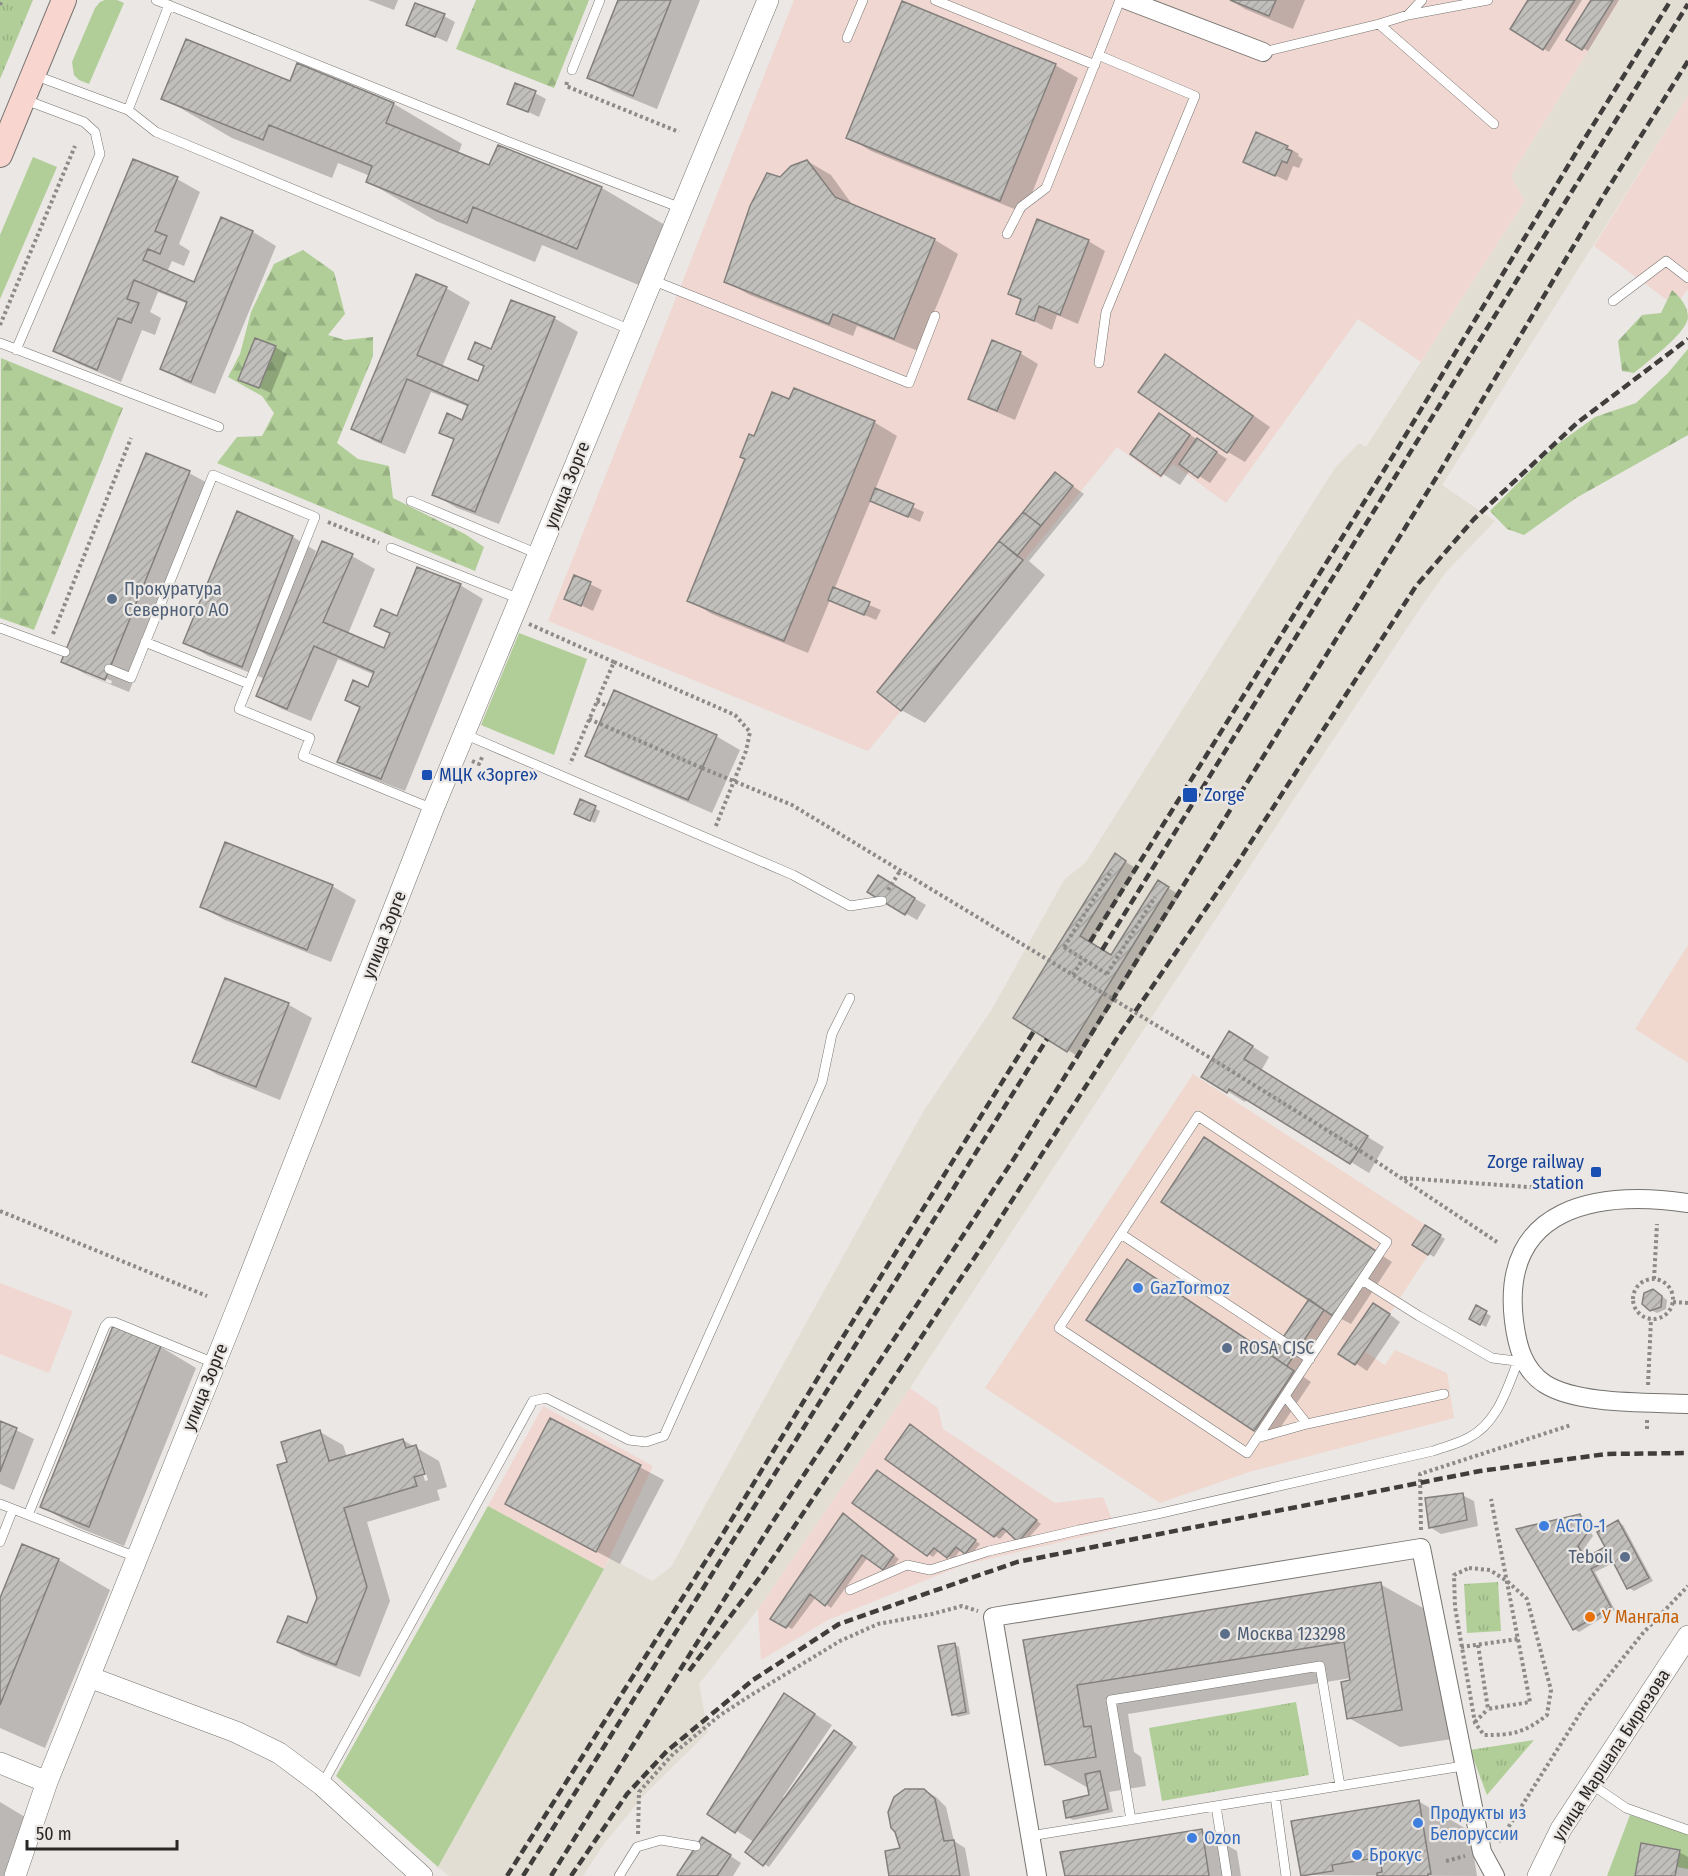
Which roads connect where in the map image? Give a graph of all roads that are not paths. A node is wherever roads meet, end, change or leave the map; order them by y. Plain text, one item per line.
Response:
1 (64, 0) edge
2 (156, 0) edge
3 (600, 0) edge
4 (768, 0) edge
5 (863, 0) edge
6 (935, 0) edge
7 (1119, 0) edge
8 (1127, 0) edge
9 (1422, 0) edge
10 (1488, 0) edge
11 (170, 5) junction
12 (1408, 15) junction
13 (1379, 24) junction
14 (847, 38) dead end
15 (1263, 52) joint
16 (1098, 55) junction
17 (1095, 65) junction
18 (572, 70) road end
19 (33, 74) junction
20 (23, 98) junction
21 (128, 110) junction
22 (1494, 124) dead end
23 (0, 155) edge
24 (682, 208) junction
25 (1007, 234) dead end
26 (1688, 278) edge
27 (652, 280) junction
28 (1613, 301) dead end
29 (935, 316) dead end
30 (631, 330) junction
31 (0, 343) edge
32 (16, 350) junction
33 (1099, 363) dead end
34 (219, 428) dead end
35 (411, 501) dead end
36 (391, 548) road end
37 (538, 554) junction
38 (519, 600) junction
39 (0, 628) edge
40 (145, 642) junction
41 (65, 652) dead end
42 (109, 669) dead end
43 (249, 684) junction
44 (464, 734) junction
45 (433, 809) junction
46 (882, 901) road end
47 (850, 998) dead end
48 (1688, 1203) edge
49 (1121, 1233) junction
50 (1362, 1280) junction
51 (1310, 1359) junction
52 (1521, 1362) junction
53 (214, 1363) junction
54 (1444, 1394) dead end
55 (1285, 1396) junction
56 (1688, 1404) edge
57 (1307, 1424) junction
58 (1257, 1438) junction
59 (0, 1504) edge
60 (13, 1509) junction
61 (28, 1515) junction
62 (0, 1542) edge
63 (136, 1557) junction
64 (850, 1590) dead end
65 (1688, 1636) edge
66 (89, 1677) junction
67 (0, 1763) edge
68 (1463, 1766) junction
69 (47, 1782) junction
70 (1590, 1784) junction
71 (322, 1785) junction
72 (1340, 1786) junction
73 (1275, 1797) junction
74 (1216, 1806) junction
75 (1131, 1820) junction
76 (1688, 1830) edge
77 (1030, 1836) junction
78 (696, 1846) dead end
79 (0, 1872) edge
80 (13, 1876) edge
81 (422, 1876) edge
82 (619, 1876) edge
83 (1037, 1876) edge
84 (1227, 1876) edge
85 (1286, 1876) edge
86 (1495, 1876) edge
87 (1538, 1876) edge

1 - 19 main road
2 - 11 lane
3 - 18 lane
4 - 24 street, улица Зорге
5 - 14 lane
6 - 17 lane
7 - 16 lane
8 - 15 street
9 - 12 lane
10 - 12 lane
11 - 21 lane
11 - 24 lane
12 - 13 lane
13 - 15 lane
13 - 22 lane
16 - 17 lane
16 - 33 lane
17 - 25 lane
19 - 20 main road
19 - 21 lane
20 - 23 main road
20 - 32 lane
21 - 30 lane
24 - 27 street, улица Зорге
26 - 28 lane
27 - 29 lane
27 - 30 street, улица Зорге
30 - 37 street, улица Зорге
31 - 32 lane
32 - 34 lane
35 - 37 lane
36 - 38 lane
37 - 38 street, улица Зорге
38 - 44 street, улица Зорге
39 - 41 lane
40 - 42 lane
40 - 43 lane
40 - 43 lane
43 - 45 lane
44 - 45 street, улица Зорге
44 - 46 lane
45 - 53 street, улица Зорге
47 - 71 lane
48 - 52 street
49 - 50 lane
49 - 51 lane
49 - 58 lane
50 - 51 lane
50 - 52 lane
51 - 55 lane
52 - 56 street
52 - 64 lane
53 - 61 lane
53 - 63 street, улица Зорге
54 - 57 lane
55 - 57 lane
55 - 58 lane
57 - 58 lane
59 - 60 lane
60 - 61 lane
60 - 62 lane
61 - 63 lane
63 - 66 street, улица Зорге
65 - 70 street, улица Маршала Бирюзова
66 - 69 street, улица Зорге
66 - 71 street
67 - 69 street
68 - 72 lane
68 - 77 street
68 - 86 street
69 - 80 street, улица Зорге
70 - 76 lane
70 - 87 street, улица Маршала Бирюзова
71 - 81 street
72 - 73 lane
72 - 75 lane
73 - 74 lane
73 - 85 lane
74 - 75 lane
74 - 84 lane
75 - 77 lane
77 - 83 street
78 - 82 lane
79 - 80 lane

